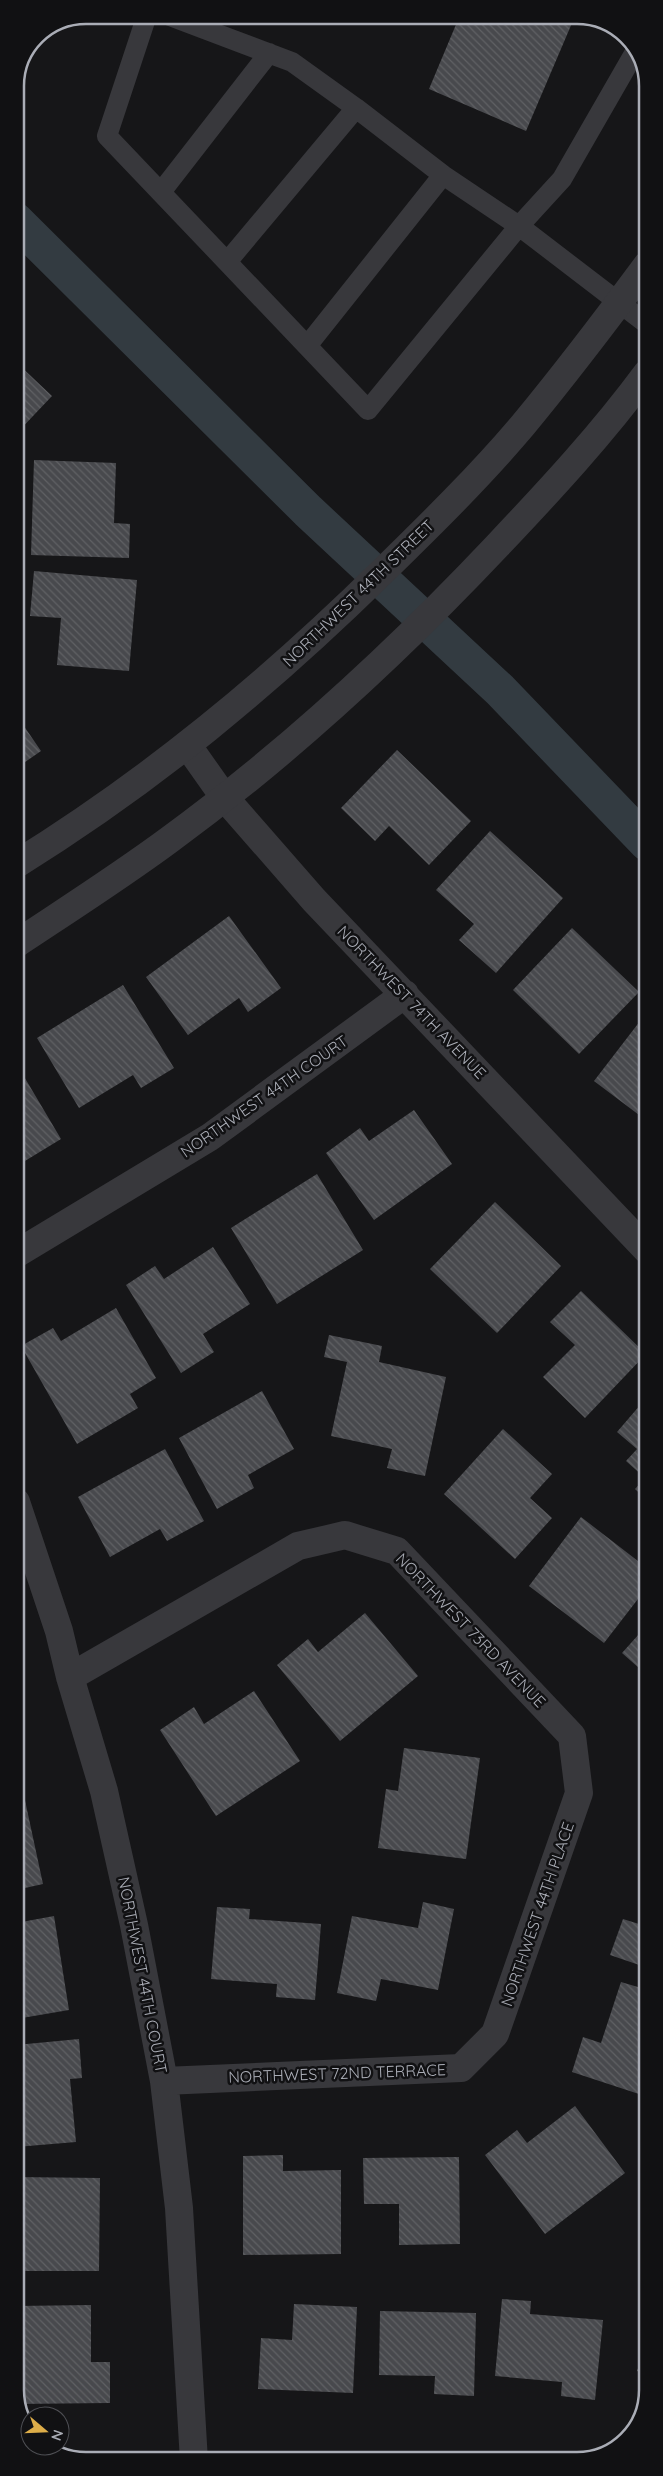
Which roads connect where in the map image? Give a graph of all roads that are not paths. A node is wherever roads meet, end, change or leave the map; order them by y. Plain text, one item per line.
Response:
1 (144, 24) edge
2 (191, 24) edge
3 (269, 53) junction
4 (632, 58) edge
5 (356, 108) junction
6 (443, 175) junction
7 (161, 192) junction
8 (519, 226) junction
9 (227, 262) junction
10 (639, 276) edge
11 (619, 303) junction
12 (639, 318) edge
13 (307, 346) junction
14 (639, 384) edge
15 (188, 746) junction
16 (224, 798) junction
17 (24, 860) edge
18 (24, 939) edge
19 (405, 994) junction
20 (639, 1242) edge
21 (24, 1249) edge
22 (24, 1526) edge
23 (70, 1677) junction
24 (579, 1793) joint
25 (495, 2034) joint
26 (164, 2081) junction
27 (194, 2452) edge

1 - 7 lane
2 - 3 lane
3 - 5 lane
3 - 7 lane
4 - 8 lane
5 - 6 lane
5 - 9 lane
6 - 8 lane
6 - 13 lane
7 - 9 lane
8 - 11 lane
8 - 13 lane
9 - 13 lane
10 - 11 street, NORTHWEST 44TH STREET
11 - 12 lane
11 - 15 street, NORTHWEST 44TH STREET
14 - 16 street
15 - 16 street, NORTHWEST 74TH AVENUE
15 - 17 street, NORTHWEST 44TH STREET
16 - 18 street
16 - 19 street, NORTHWEST 74TH AVENUE
19 - 20 street, NORTHWEST 74TH AVENUE
19 - 21 street, NORTHWEST 44TH COURT
22 - 23 street, NORTHWEST 44TH COURT
23 - 24 street, NORTHWEST 73RD AVENUE
23 - 26 street, NORTHWEST 44TH COURT
24 - 25 street, NORTHWEST 44TH PLACE
25 - 26 street, NORTHWEST 72ND TERRACE
26 - 27 street, NORTHWEST 44TH COURT

